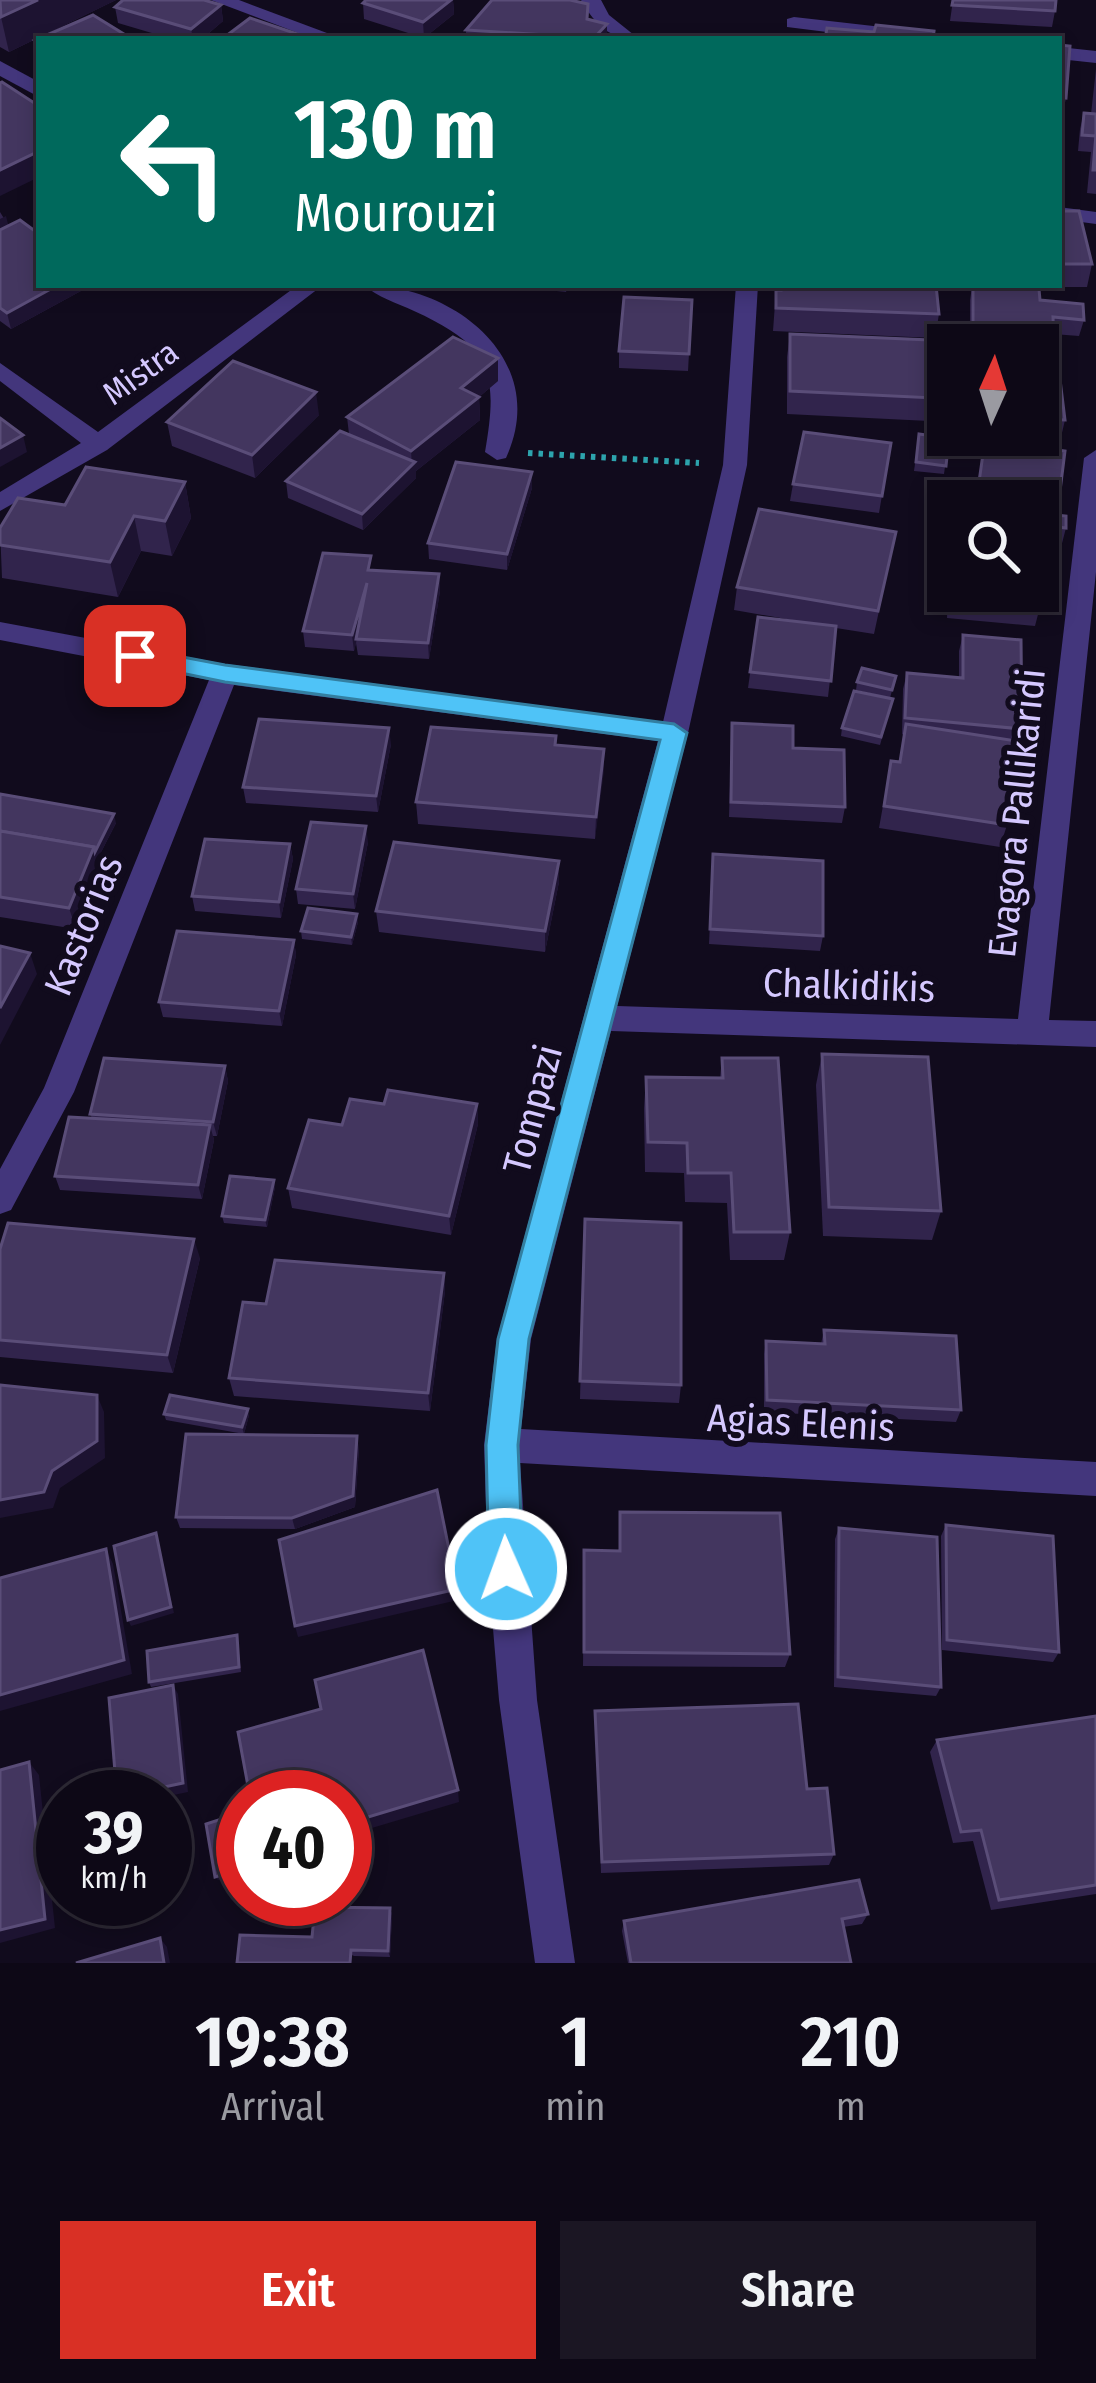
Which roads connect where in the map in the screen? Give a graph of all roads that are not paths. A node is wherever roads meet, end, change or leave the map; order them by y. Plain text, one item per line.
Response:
1 (220, 0) edge
2 (591, 0) edge
3 (802, 0) edge
4 (791, 31) edge
5 (324, 36) edge
6 (625, 36) edge
7 (881, 36) edge
8 (1062, 53) edge
9 (1096, 57) edge
10 (0, 67) edge
11 (36, 90) edge
12 (1062, 213) edge
13 (1096, 218) edge
14 (308, 288) edge
15 (381, 288) edge
16 (747, 288) edge
17 (0, 370) edge
18 (98, 444) junction
19 (497, 452) road end
20 (1096, 458) edge
21 (0, 503) edge
22 (0, 631) edge
23 (225, 674) junction
24 (674, 733) junction
25 (599, 1018) junction
26 (1032, 1033) junction
27 (1096, 1034) edge
28 (0, 1200) edge
29 (502, 1445) junction
30 (1096, 1479) edge
31 (556, 1963) edge

1 - 5 street
2 - 6 street
3 - 4 street
4 - 7 street
8 - 9 street
10 - 11 street
12 - 13 street
14 - 18 street, Mistra
15 - 19 street
16 - 24 street, Tompazi
17 - 18 street
18 - 21 street, Mistra
20 - 26 street, Evagora Pallikaridi
22 - 23 street
23 - 24 street
23 - 28 street, Kastorias
24 - 25 street, Tompazi
25 - 26 street, Chalkidikis
25 - 29 street, Tompazi
26 - 27 street, Chalkidikis
29 - 30 street, Agias Elenis
29 - 31 street, Tompazi

